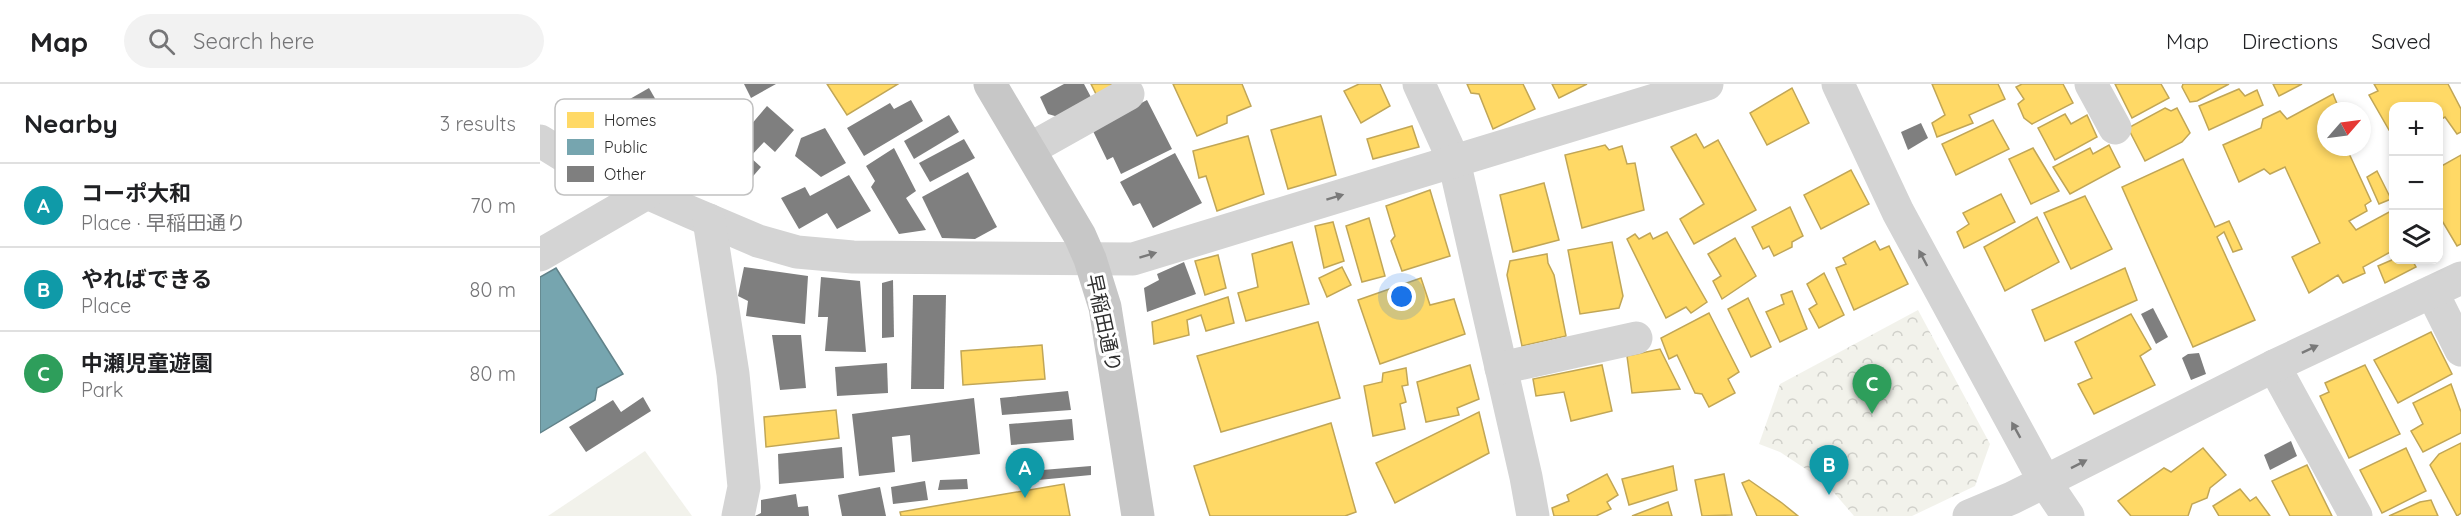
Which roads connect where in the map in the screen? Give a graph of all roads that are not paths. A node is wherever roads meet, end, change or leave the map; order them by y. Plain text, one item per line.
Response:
1 (990, 84) edge
2 (1419, 84) edge
3 (1707, 84) edge
4 (1838, 84) edge
5 (2091, 84) edge
6 (1128, 94) dead end
7 (2115, 128) dead end
8 (540, 141) edge
9 (1030, 149) junction
10 (555, 150) edge
11 (1454, 160) junction
12 (644, 195) edge
13 (652, 195) edge
14 (709, 220) junction
15 (540, 255) edge
16 (1090, 260) junction
17 (2461, 278) edge
18 (2432, 292) junction
19 (1635, 338) dead end
20 (2461, 350) edge
21 (2274, 366) junction
22 (1501, 368) junction
23 (2045, 482) junction
24 (738, 516) edge
25 (1138, 516) edge
26 (1533, 516) edge
27 (1969, 516) edge
28 (2068, 516) edge
29 (2356, 516) edge

1 - 9 main road, 早稲田通り
2 - 11 street
3 - 11 street
23 -> 4 street
5 - 7 street
6 - 9 street
8 - 10 street
9 - 16 main road, 早稲田通り
16 -> 11 street
11 - 22 street
12 - 15 street
13 - 14 street
14 - 16 street
14 - 24 street
16 - 25 main road, 早稲田通り
17 - 18 street
18 - 20 street
21 -> 18 street
19 - 22 street
23 -> 21 street
21 - 29 street
22 - 26 street
23 - 27 street
23 - 28 street

